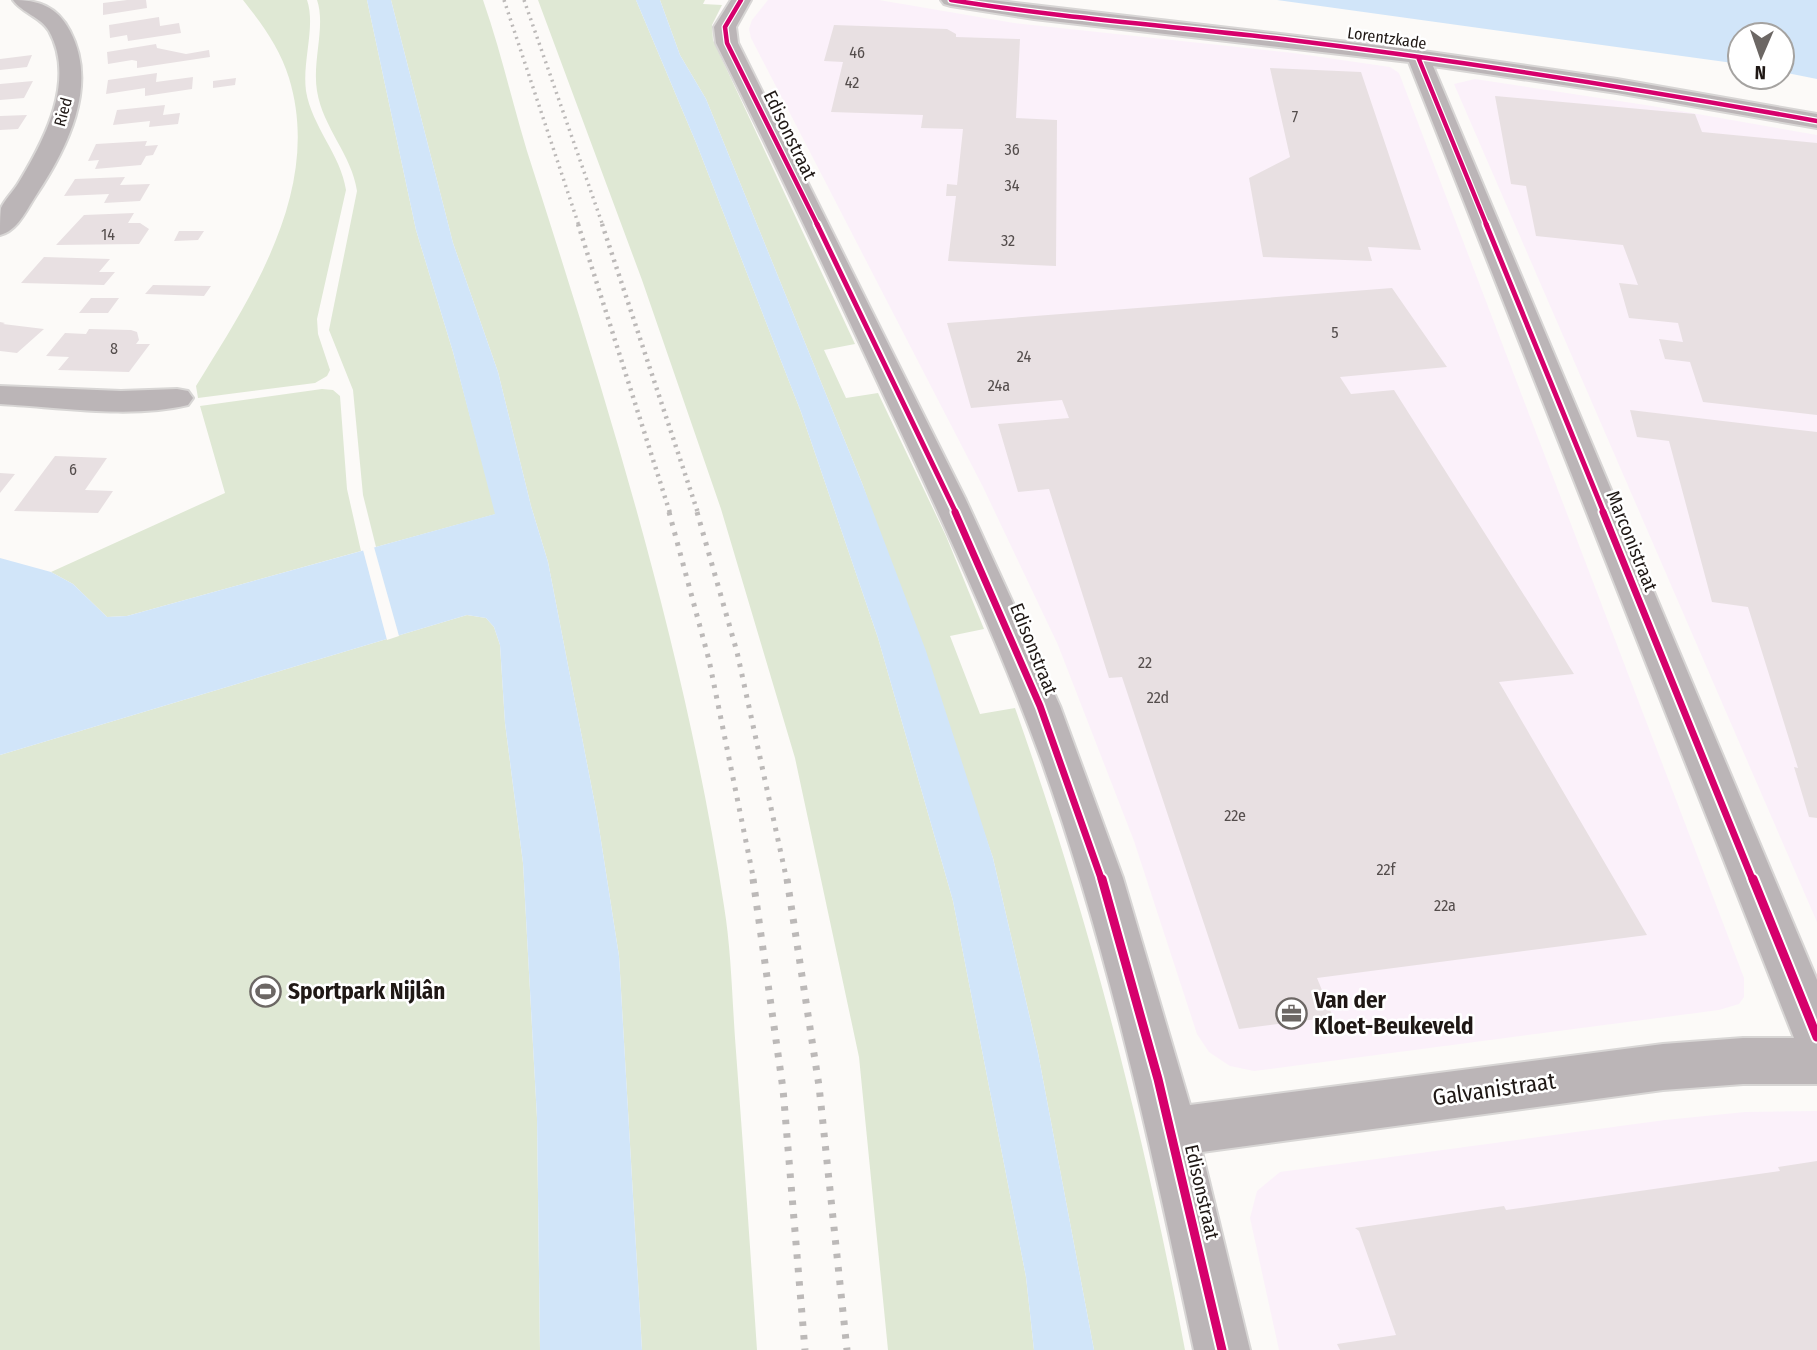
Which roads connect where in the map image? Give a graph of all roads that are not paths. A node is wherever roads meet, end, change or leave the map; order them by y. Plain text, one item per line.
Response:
1 (21, 0) edge
2 (741, 0) edge
3 (951, 0) edge
4 (0, 5) edge
5 (1418, 57) junction
6 (1817, 121) edge
7 (0, 227) edge
8 (0, 395) edge
9 (177, 398) dead end
10 (1817, 1037) edge
11 (1817, 1061) edge
12 (1171, 1132) junction
13 (1222, 1350) edge

1 - 4 street
1 - 7 street, Ried
2 - 12 street, Edisonstraat
3 - 5 street, Lorentzkade
5 - 6 street, Lorentzkade
5 - 10 street, Marconistraat
8 - 9 street
11 - 12 street, Galvanistraat
12 - 13 street, Edisonstraat

